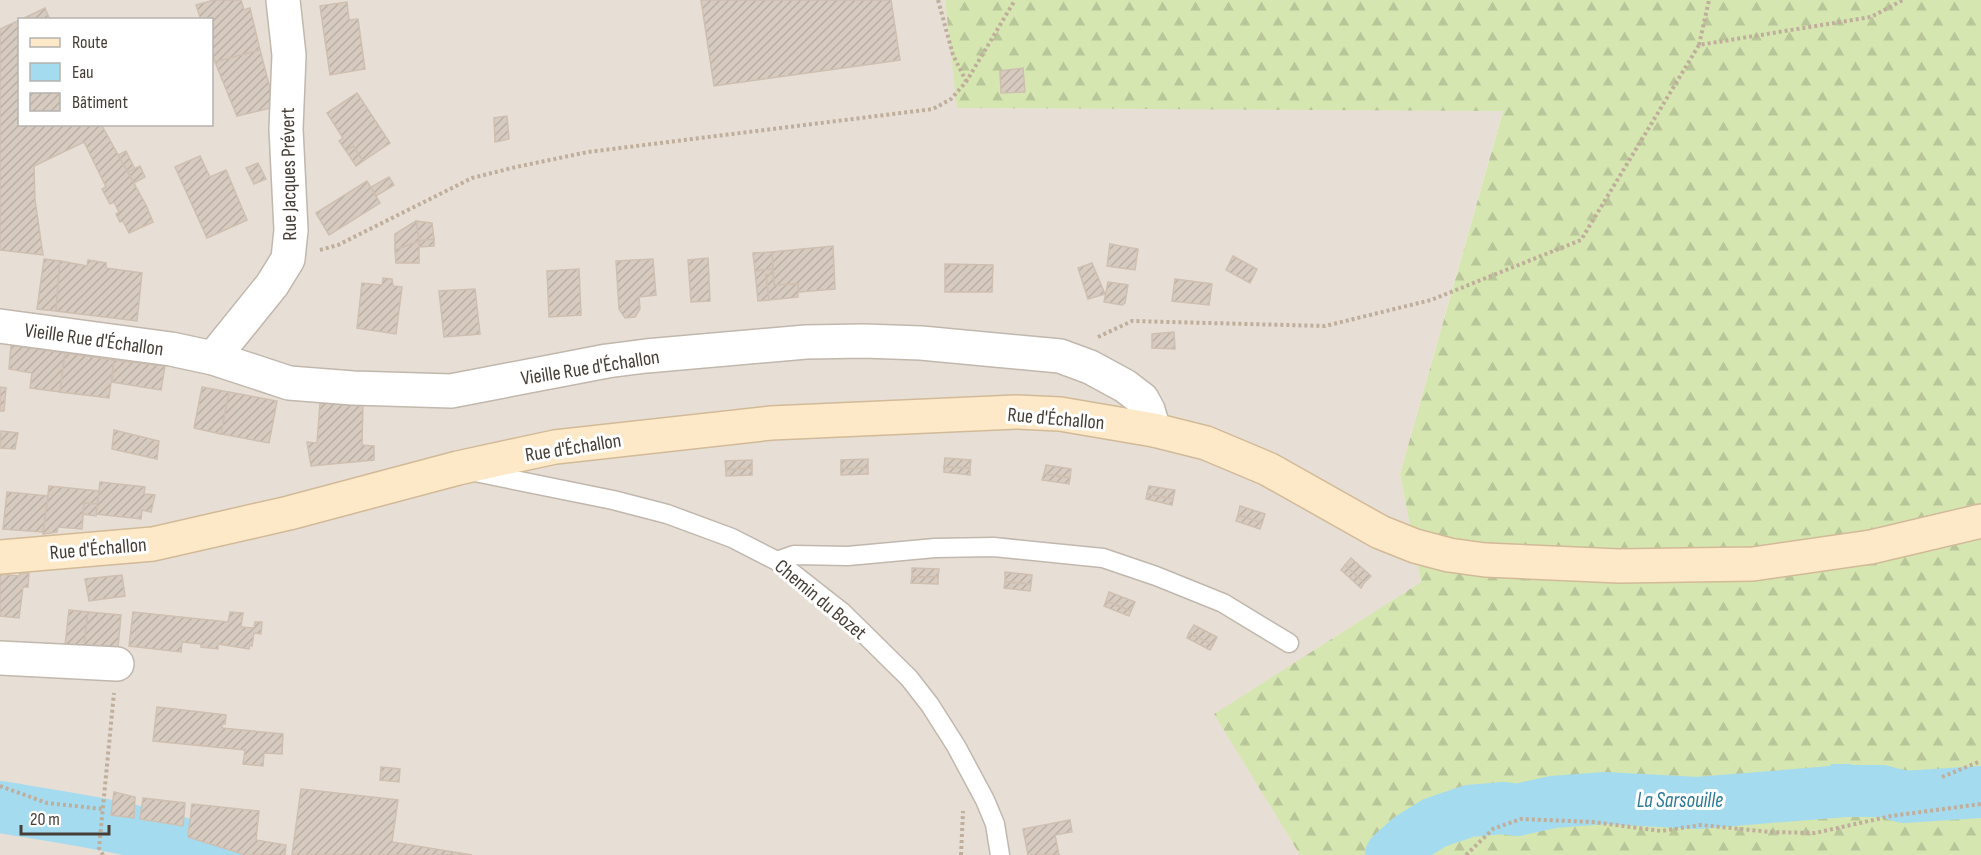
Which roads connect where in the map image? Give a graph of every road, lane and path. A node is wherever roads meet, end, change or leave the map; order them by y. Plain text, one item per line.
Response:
1 (283, 0) edge
2 (938, 0) edge
3 (1015, 0) edge
4 (1709, 0) edge
5 (1903, 0) edge
6 (1699, 45) junction
7 (966, 82) junction
8 (288, 259) junction
9 (0, 326) edge
10 (1060, 356) junction
11 (213, 358) junction
12 (1154, 430) junction
13 (458, 468) junction
14 (1981, 520) edge
15 (0, 557) edge
16 (777, 561) junction
17 (1289, 643) dead end
18 (0, 658) edge
19 (117, 664) joint
20 (1981, 761) edge
21 (1942, 777) dead end
22 (0, 786) edge
23 (1981, 804) edge
24 (102, 811) junction
25 (103, 855) edge
26 (1000, 855) edge
27 (1466, 855) edge

1 - 8 street, Rue Jacques Prévert
2 - 7 path
3 - 7 path
4 - 6 path
5 - 6 path
6 - 10 path
7 - 8 path
8 - 11 street, Rue Jacques Prévert
9 - 11 street, Vieille Rue d'Échallon
10 - 11 street, Vieille Rue d'Échallon
10 - 12 street, Vieille Rue d'Échallon
12 - 13 main road, Rue d'Échallon
12 - 14 main road, Rue d'Échallon
13 - 15 main road, Rue d'Échallon
13 - 16 lane, Chemin du Bozet
16 - 17 lane
16 - 26 lane, Chemin du Bozet
18 - 19 street
19 - 24 path
20 - 21 path
22 - 24 path
23 - 27 path
24 - 25 path

